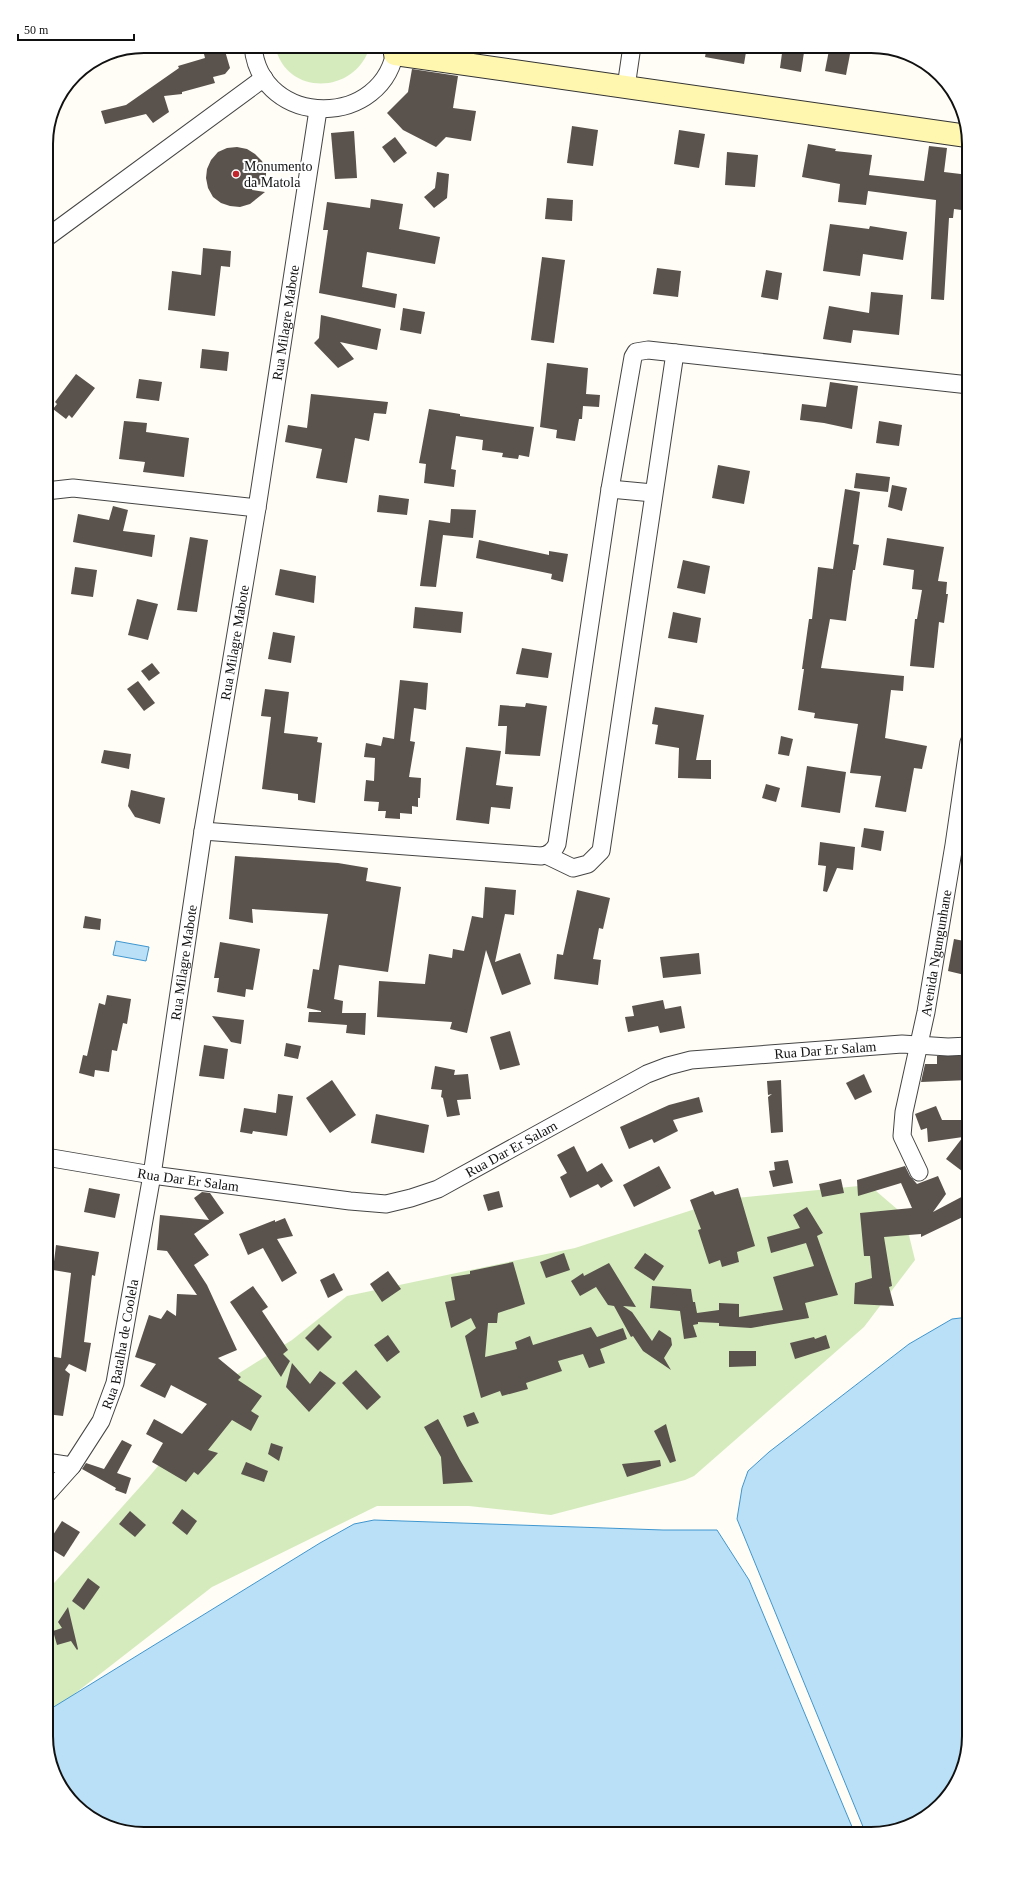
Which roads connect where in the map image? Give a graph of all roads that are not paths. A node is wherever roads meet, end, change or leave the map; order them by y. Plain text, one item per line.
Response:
1 (254, 53) edge
2 (394, 53) edge
3 (414, 53) edge
4 (631, 53) edge
5 (264, 78) junction
6 (626, 87) junction
7 (318, 110) junction
8 (962, 135) edge
9 (53, 233) edge
10 (675, 353) junction
11 (962, 384) edge
12 (610, 489) junction
13 (53, 490) edge
14 (653, 493) junction
15 (257, 508) junction
16 (203, 831) junction
17 (962, 846) edge
18 (546, 855) junction
19 (918, 1044) junction
20 (962, 1046) edge
21 (53, 1158) edge
22 (919, 1172) dead end
23 (152, 1175) junction
24 (53, 1463) edge
25 (72, 1466) junction
26 (53, 1487) edge

1 - 5 street
2 - 7 street
3 - 6 street
4 - 6 street
5 - 7 street
5 - 9 street
6 - 8 street
7 - 15 street, Rua Milagre Mabote
10 - 11 street
10 - 12 street
10 - 14 street
12 - 14 street
12 - 18 street
13 - 15 street
14 - 18 street
15 - 16 street, Rua Milagre Mabote
16 - 18 street
16 - 23 street, Rua Milagre Mabote
17 - 19 street, Avenida Ngungunhane
19 - 20 street, Rua Dar Er Salam
19 - 22 street, Avenida Ngungunhane
19 - 23 street, Rua Dar Er Salam
21 - 23 street, Rua Dar Er Salam
23 - 25 street, Rua Batalha de Coolela
24 - 25 street
25 - 26 street, Rua Batalha de Coolela

